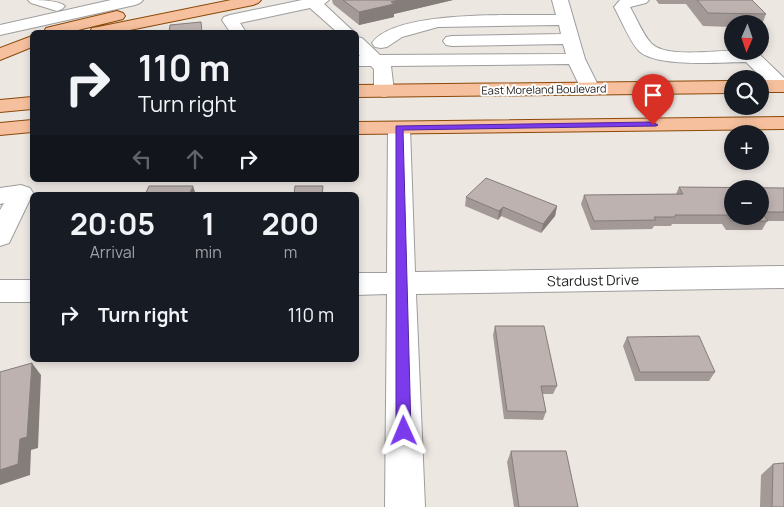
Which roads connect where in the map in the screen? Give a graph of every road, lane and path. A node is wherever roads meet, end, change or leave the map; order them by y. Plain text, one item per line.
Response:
1 (36, 0) edge
2 (135, 0) edge
3 (253, 0) edge
4 (560, 0) edge
5 (641, 0) edge
6 (186, 1) edge
7 (314, 1) edge
8 (58, 8) edge
9 (266, 13) junction
10 (566, 20) junction
11 (280, 26) dead end
12 (0, 30) edge
13 (61, 30) edge
14 (108, 30) edge
15 (116, 30) edge
16 (237, 30) edge
17 (340, 30) edge
18 (571, 39) junction
19 (30, 41) edge
20 (381, 43) junction
21 (359, 45) edge
22 (30, 48) edge
23 (359, 49) edge
24 (0, 55) edge
25 (576, 59) junction
26 (376, 61) junction
27 (782, 86) edge
28 (724, 87) edge
29 (769, 87) edge
30 (590, 88) junction
31 (359, 91) edge
32 (384, 91) junction
33 (724, 96) edge
34 (0, 100) edge
35 (18, 104) edge
36 (359, 111) edge
37 (784, 123) edge
38 (30, 126) edge
39 (359, 128) edge
40 (399, 128) junction
41 (0, 129) edge
42 (30, 142) edge
43 (0, 145) edge
44 (0, 196) edge
45 (0, 237) edge
46 (359, 284) edge
47 (401, 284) junction
48 (779, 284) edge
49 (0, 291) edge
50 (30, 291) edge
51 (405, 507) edge

1 - 8 street
2 - 8 street
3 - 15 main road
4 - 10 street
5 - 27 street
6 - 13 main road
6 - 14 main road
7 - 9 street
7 - 17 street
8 - 12 street
9 - 11 street
9 - 16 street
10 - 18 street
10 - 20 street
18 - 20 street
18 - 25 street
19 - 24 main road
20 - 21 street
22 - 24 main road
23 - 26 street
25 - 26 street
25 - 30 street
26 - 32 street
27 - 29 main road
28 - 30 main road, East Moreland Boulevard
30 - 32 main road, East Moreland Boulevard
31 - 32 main road, East Moreland Boulevard
32 - 36 main road
33 - 40 main road
34 - 35 main road
37 - 40 main road
38 - 41 main road
39 - 40 main road
40 - 47 street
42 - 43 main road
44 - 45 street
46 - 47 street, Stardust Drive
47 - 48 street, Stardust Drive
47 - 51 street
49 - 50 street

